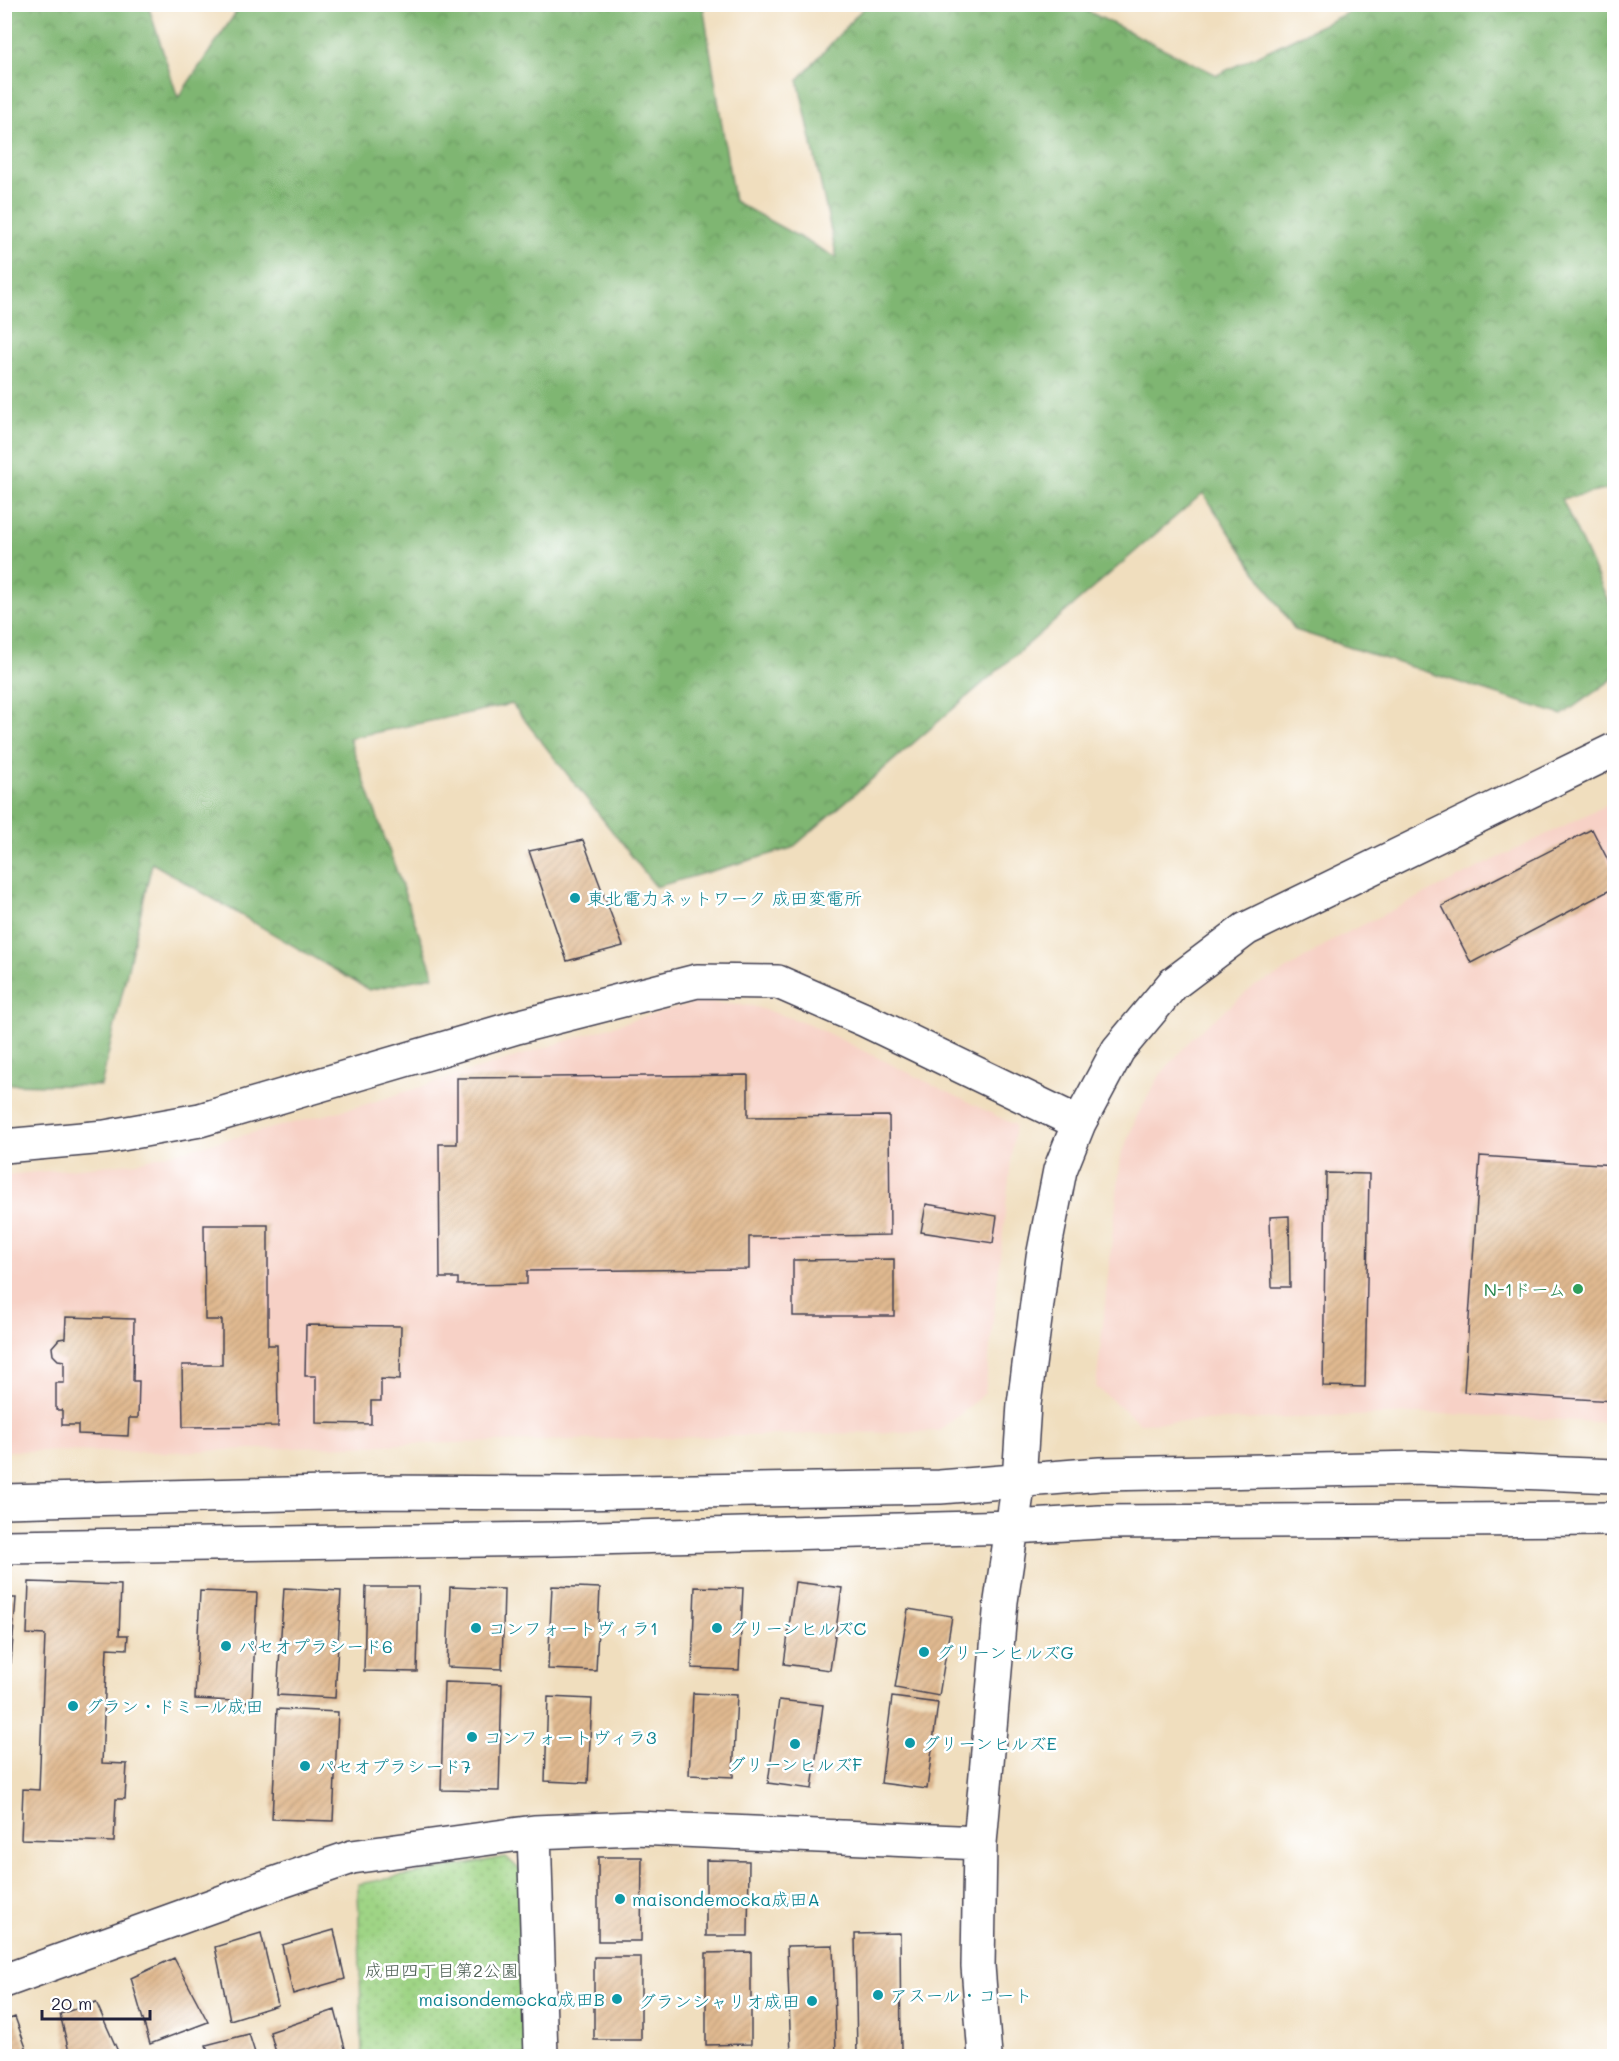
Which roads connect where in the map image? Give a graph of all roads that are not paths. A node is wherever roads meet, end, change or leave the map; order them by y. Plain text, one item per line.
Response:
1 (1614, 750) edge
2 (1079, 1123) junction
3 (4, 1146) edge
4 (1614, 1476) edge
5 (1019, 1480) junction
6 (4, 1501) edge
7 (1614, 1519) edge
8 (1013, 1527) junction
9 (4, 1547) edge
10 (534, 1832) junction
11 (980, 1842) junction
12 (4, 1981) edge
13 (541, 2056) edge
14 (985, 2056) edge

1 - 2 street
2 - 3 street
2 - 5 street
4 - 5 street
5 - 6 street
5 - 8 street
7 - 8 street
8 - 9 street
8 - 11 street
10 - 11 street
10 - 12 street
10 - 13 street
11 - 14 street

